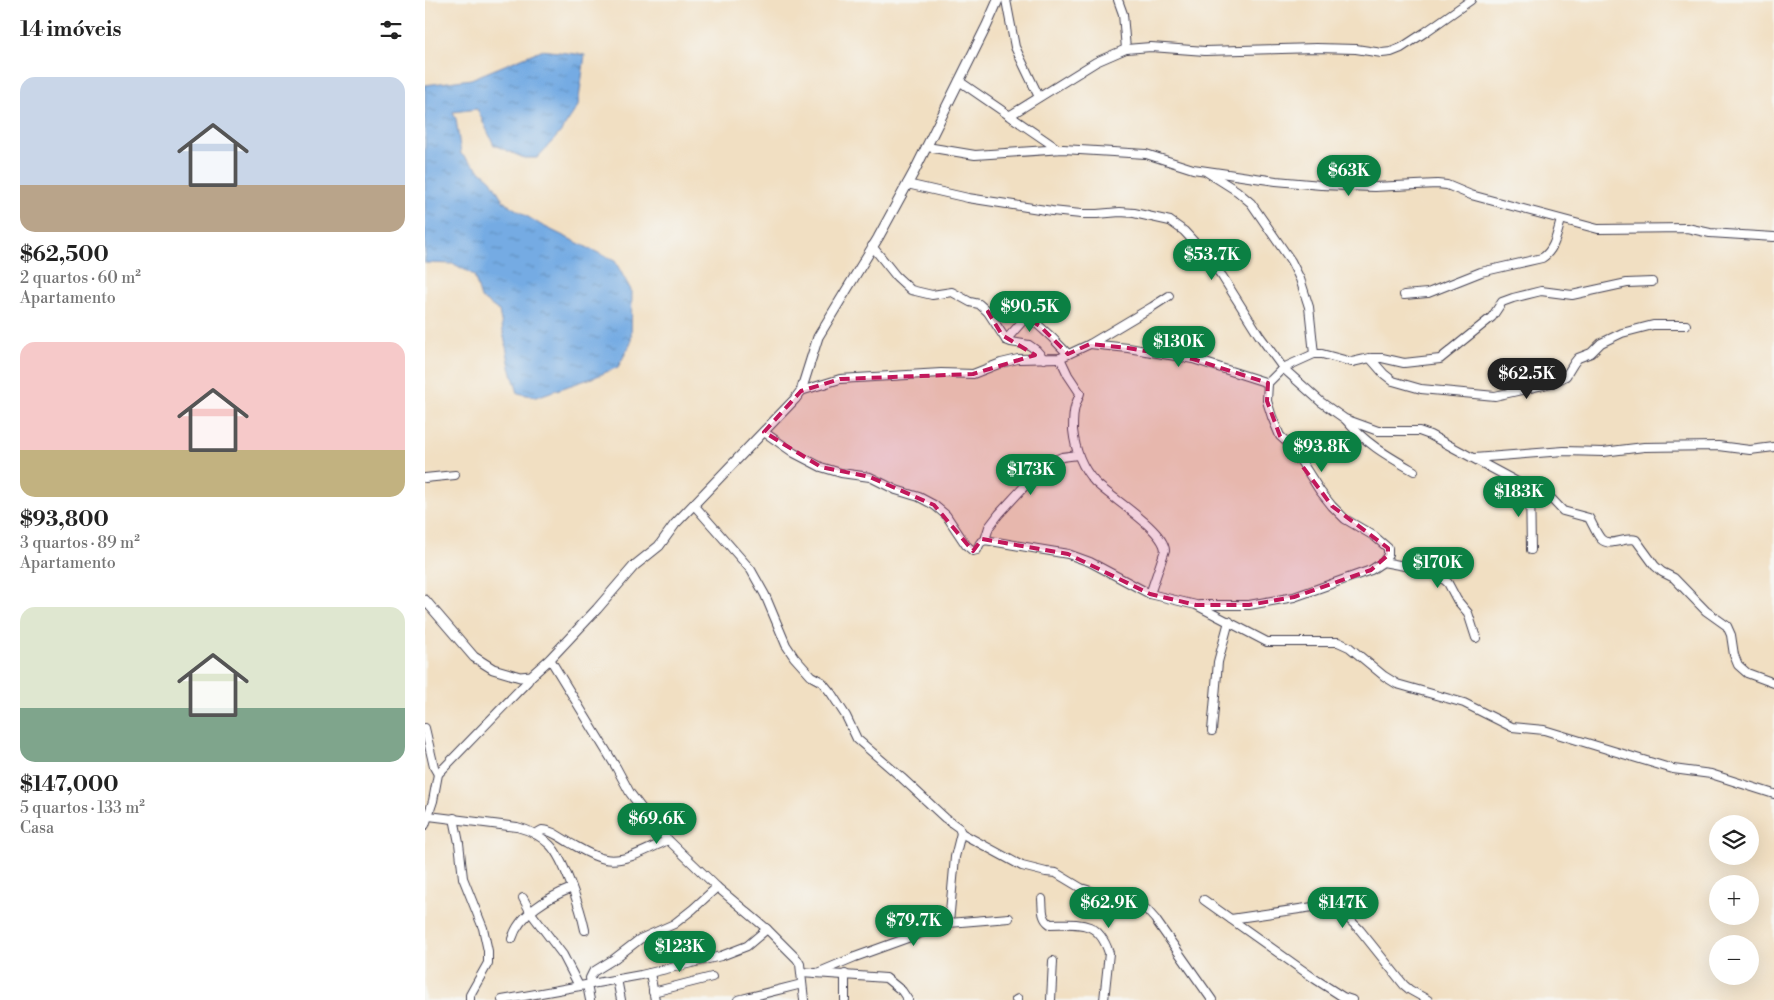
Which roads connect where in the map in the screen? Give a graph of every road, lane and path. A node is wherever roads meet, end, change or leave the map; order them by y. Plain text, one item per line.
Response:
1 (998, 0) edge
2 (1006, 0) edge
3 (1118, 0) edge
4 (1471, 0) edge
5 (1126, 49) junction
6 (959, 81) junction
7 (1039, 97) junction
8 (1009, 116) junction
9 (927, 146) junction
10 (1058, 149) junction
11 (1205, 171) junction
12 (907, 184) junction
13 (1561, 220) junction
14 (1774, 238) edge
15 (872, 246) junction
16 (1652, 282) dead end
17 (1404, 295) dead end
18 (1169, 296) dead end
19 (988, 312) junction
20 (1027, 316) junction
21 (1686, 325) dead end
22 (1006, 340) junction
23 (1090, 344) junction
24 (1068, 354) junction
25 (1314, 354) junction
26 (1060, 358) junction
27 (1370, 358) junction
28 (1044, 359) junction
29 (1283, 368) junction
30 (1269, 383) junction
31 (801, 390) junction
32 (1345, 419) junction
33 (764, 432) junction
34 (1774, 447) edge
35 (1079, 455) junction
36 (1472, 458) junction
37 (1414, 471) dead end
38 (455, 475) dead end
39 (425, 478) edge
40 (1530, 485) junction
41 (694, 505) junction
42 (985, 540) junction
43 (1531, 550) dead end
44 (1383, 562) junction
45 (1150, 594) junction
46 (425, 600) edge
47 (1196, 605) junction
48 (1229, 621) junction
49 (1476, 638) dead end
50 (549, 659) junction
51 (531, 676) junction
52 (1774, 683) edge
53 (425, 728) edge
54 (1212, 731) dead end
55 (438, 774) junction
56 (1774, 794) edge
57 (429, 816) junction
58 (454, 818) junction
59 (425, 825) edge
60 (961, 833) junction
61 (535, 834) junction
62 (668, 840) junction
63 (717, 887) junction
64 (572, 888) junction
65 (523, 898) dead end
66 (1042, 899) dead end
67 (1204, 900) dead end
68 (531, 913) junction
69 (1009, 918) dead end
70 (1231, 919) junction
71 (949, 924) junction
72 (767, 929) junction
73 (585, 930) dead end
74 (512, 939) dead end
75 (1053, 961) dead end
76 (801, 972) junction
77 (650, 973) junction
78 (817, 973) junction
79 (845, 974) junction
80 (712, 976) dead end
81 (617, 979) junction
82 (589, 984) junction
83 (802, 984) junction
84 (579, 986) junction
85 (654, 996) edge
86 (470, 1000) edge
87 (502, 1000) edge
88 (590, 1000) edge
89 (621, 1000) edge
90 (738, 1000) edge
91 (804, 1000) edge
92 (845, 1000) edge
93 (909, 1000) edge
94 (1051, 1000) edge
95 (1104, 1000) edge
96 (1211, 1000) edge
97 (1352, 1000) edge
98 (1427, 1000) edge

1 - 6 street
2 - 7 street
3 - 5 street
4 - 5 street
5 - 7 street
6 - 8 street
6 - 9 street
7 - 8 street
8 - 10 street
9 - 10 street
9 - 12 street
10 - 11 street
11 - 13 street
11 - 25 street
12 - 15 street
12 - 29 street
13 - 14 street
13 - 17 street
15 - 19 street
15 - 31 street
16 - 27 street
18 - 23 street
19 - 20 street
19 - 22 street
20 - 22 street
20 - 24 street
21 - 27 street
22 - 28 street
23 - 24 street
23 - 30 street
24 - 26 street
25 - 27 street
25 - 29 street
26 - 28 street
26 - 35 street
28 - 31 street
29 - 30 street
29 - 32 street
30 - 44 street
31 - 33 street
32 - 36 street
32 - 37 street
33 - 41 street
33 - 42 street
34 - 36 street
35 - 42 street
35 - 45 street
36 - 40 street
38 - 39 street
40 - 43 street
40 - 52 street
41 - 50 street
41 - 60 street
42 - 45 street
44 - 47 street
44 - 49 street
45 - 47 street
46 - 51 street
47 - 48 street
48 - 54 street
48 - 56 street
50 - 51 street
50 - 62 street
51 - 55 street
53 - 55 street
55 - 57 street
57 - 58 street
57 - 59 street
58 - 61 street
58 - 86 street
60 - 71 street
60 - 96 street
61 - 62 street
61 - 64 street
62 - 63 street
63 - 72 street
63 - 82 street
64 - 68 street
64 - 73 street
65 - 68 street
66 - 95 street
67 - 70 street
68 - 74 street
68 - 84 street
69 - 71 street
70 - 97 street
70 - 98 street
71 - 78 street
72 - 76 street
72 - 77 street
75 - 94 street
76 - 78 street
76 - 83 street
77 - 81 street
77 - 85 street
78 - 79 street
79 - 92 street
79 - 93 street
80 - 85 street
81 - 82 street
81 - 89 street
82 - 84 street
82 - 88 street
83 - 90 street
83 - 91 street
84 - 87 street

